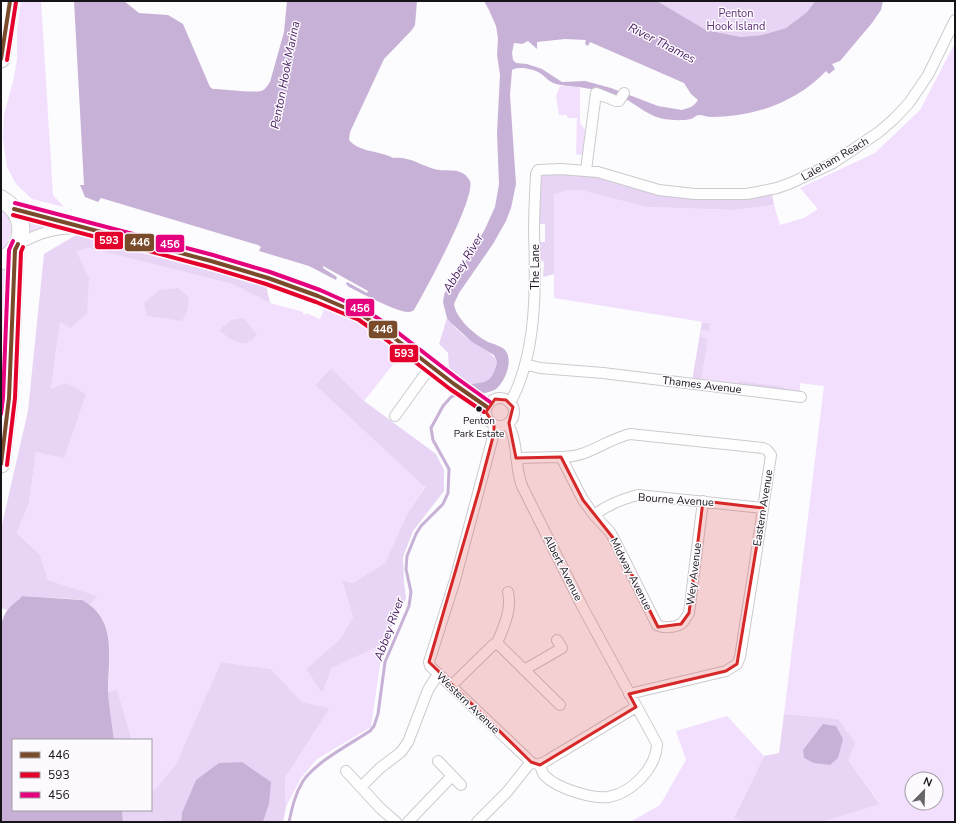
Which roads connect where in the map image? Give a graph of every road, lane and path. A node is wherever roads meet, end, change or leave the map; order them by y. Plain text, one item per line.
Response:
1 (10, 1) edge
2 (955, 20) edge
3 (1, 59) edge
4 (623, 95) dead end
5 (538, 170) joint
6 (586, 170) junction
7 (4, 201) edge
8 (84, 227) junction
9 (16, 247) junction
10 (1, 261) edge
11 (1, 328) edge
12 (525, 364) junction
13 (431, 366) junction
14 (10, 373) junction
15 (801, 398) dead end
16 (510, 403) junction
17 (487, 406) junction
18 (395, 416) dead end
19 (507, 424) junction
20 (494, 425) junction
21 (561, 457) junction
22 (516, 458) junction
23 (1, 464) edge
24 (703, 501) junction
25 (763, 508) junction
26 (594, 515) junction
27 (508, 592) dead end
28 (660, 627) joint
29 (557, 640) dead end
30 (497, 643) junction
31 (524, 670) junction
32 (438, 674) junction
33 (451, 686) junction
34 (629, 694) junction
35 (560, 705) dead end
36 (636, 707) junction
37 (438, 761) dead end
38 (535, 763) junction
39 (346, 771) dead end
40 (452, 776) junction
41 (461, 785) dead end
42 (361, 788) junction
43 (396, 822) edge
44 (408, 822) edge
45 (477, 822) edge

1 - 3 main road
2 - 6 street, Laleham Reach
4 - 6 street
5 - 6 street, Laleham Reach
5 - 12 street, The Lane
7 - 8 street
7 - 9 main road
8 - 9 street
8 - 13 street
9 - 10 main road
9 - 14 main road
11 - 14 main road
12 - 15 street, Thames Avenue
12 - 16 street, The Lane
13 - 17 street
13 - 18 street
14 - 23 main road
16 - 17 street
16 - 19 street
17 - 20 street
19 - 20 street
19 - 22 street, Albert Avenue
20 - 32 street, Western Avenue
21 - 22 street
21 - 25 street, Eastern Avenue
21 - 26 street, Midway Avenue
22 - 34 street, Albert Avenue
24 - 25 street, Bourne Avenue
24 - 26 street, Bourne Avenue
24 - 28 street, Wey Avenue
25 - 34 street, Eastern Avenue
26 - 28 street, Midway Avenue
27 - 30 street
29 - 31 street
30 - 31 street
30 - 33 street
31 - 35 street
32 - 33 street, Western Avenue
32 - 42 street
33 - 38 street, Western Avenue
34 - 36 street, Albert Avenue
36 - 38 street
36 - 38 street, Western Avenue
37 - 40 street
38 - 45 street
39 - 42 street
40 - 41 street
40 - 44 street
42 - 43 street

